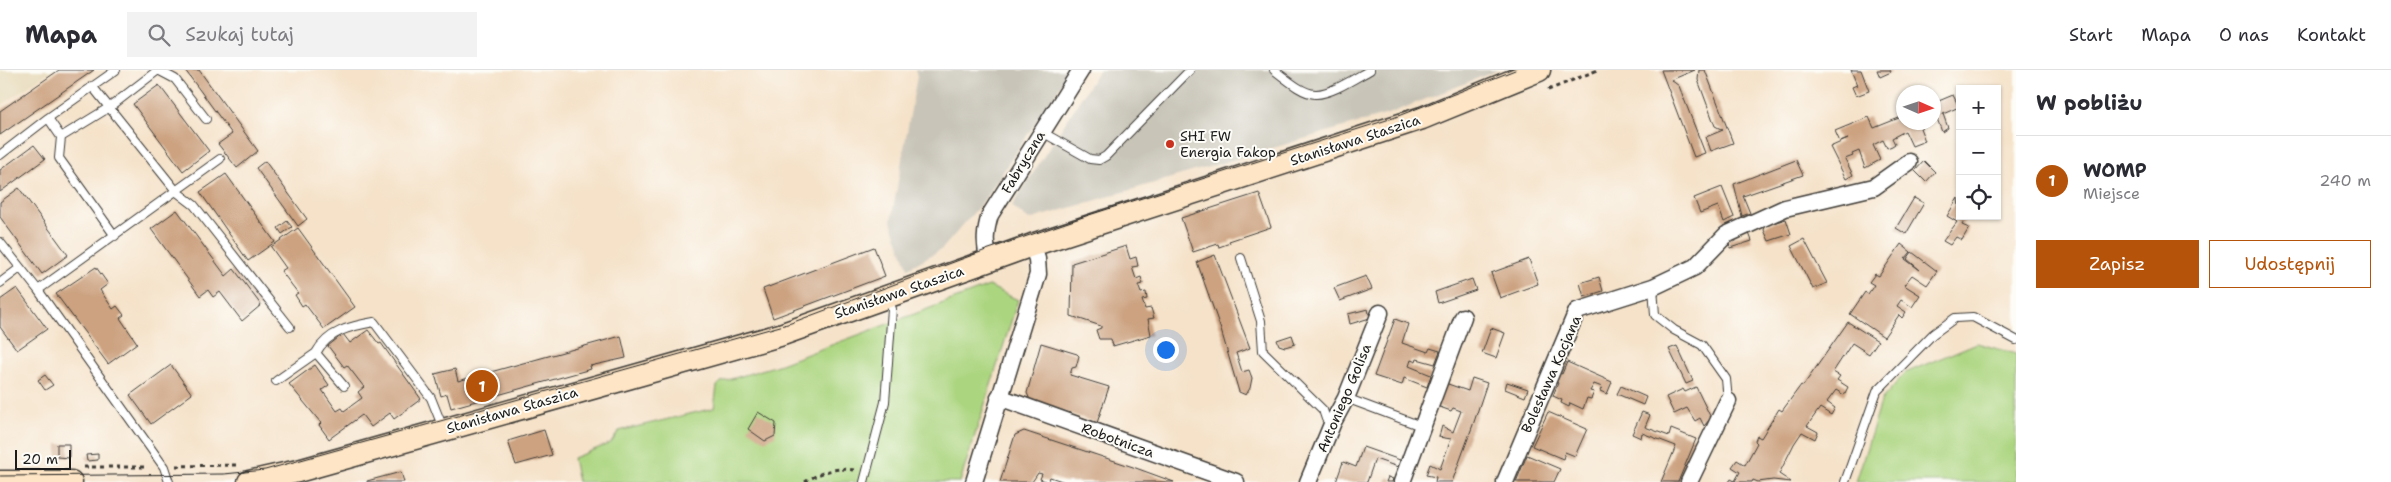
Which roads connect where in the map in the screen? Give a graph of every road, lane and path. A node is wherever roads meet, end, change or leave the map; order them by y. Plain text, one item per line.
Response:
1 (116, 70) edge
2 (158, 70) edge
3 (1080, 70) edge
4 (1190, 70) edge
5 (1274, 70) edge
6 (1370, 70) edge
7 (1539, 70) edge
8 (92, 86) junction
9 (110, 107) junction
10 (48, 118) junction
11 (206, 119) dead end
12 (1041, 132) junction
13 (61, 137) junction
14 (0, 155) edge
15 (220, 159) dead end
16 (1910, 162) dead end
17 (177, 192) junction
18 (115, 236) junction
19 (0, 242) edge
20 (1032, 246) junction
21 (1241, 258) dead end
22 (989, 260) junction
23 (20, 268) junction
24 (0, 283) edge
25 (1653, 287) junction
26 (38, 290) junction
27 (888, 296) junction
28 (1380, 313) dead end
29 (1463, 317) dead end
30 (290, 327) dead end
31 (2016, 340) edge
32 (316, 353) junction
33 (276, 381) dead end
34 (344, 386) dead end
35 (999, 397) junction
36 (1346, 398) junction
37 (1728, 401) joint
38 (1333, 422) junction
39 (1421, 426) junction
40 (443, 430) junction
41 (164, 466) junction
42 (868, 472) junction
43 (248, 473) edge
44 (75, 474) edge
45 (295, 476) edge
46 (1215, 479) edge
47 (0, 482) edge
48 (26, 482) edge
49 (169, 482) edge
50 (805, 482) edge
51 (864, 482) edge
52 (974, 482) edge
53 (1236, 482) edge
54 (1308, 482) edge
55 (1402, 482) edge
56 (1505, 482) edge
57 (1689, 482) edge
58 (1845, 482) edge

1 - 8 lane
2 - 9 lane
2 - 11 lane
3 - 12 street, Fabryczna
4 - 12 lane
5 - 6 lane
7 - 20 street, Stanisława Staszica
8 - 9 lane
8 - 10 lane
9 - 13 lane
9 - 17 lane
10 - 13 lane
10 - 14 lane
12 - 22 street, Fabryczna
13 - 18 lane
15 - 17 lane
16 - 25 street, Bolesława Kocjana
17 - 18 lane
17 - 30 lane
18 - 26 lane
19 - 23 lane
20 - 22 street, Stanisława Staszica
20 - 35 street
21 - 38 lane
22 - 27 street, Stanisława Staszica
23 - 24 lane
23 - 26 lane
25 - 37 lane
25 - 56 street, Bolesława Kocjana
26 - 41 lane
27 - 40 street, Stanisława Staszica
27 - 42 lane
28 - 36 street, Antoniego Golisa
29 - 39 street
31 - 58 lane
32 - 33 lane
32 - 34 lane
32 - 40 lane
35 - 46 street, Robotnicza
35 - 52 street
36 - 38 street, Antoniego Golisa
36 - 39 lane
37 - 57 street
38 - 54 street, Antoniego Golisa
39 - 55 street
40 - 45 street, Stanisława Staszica
41 - 43 path
41 - 44 path
41 - 49 lane
42 - 50 path
42 - 51 lane
43 - 45 street, Stanisława Staszica
44 - 48 street
46 - 53 street, Robotnicza
47 - 48 street

